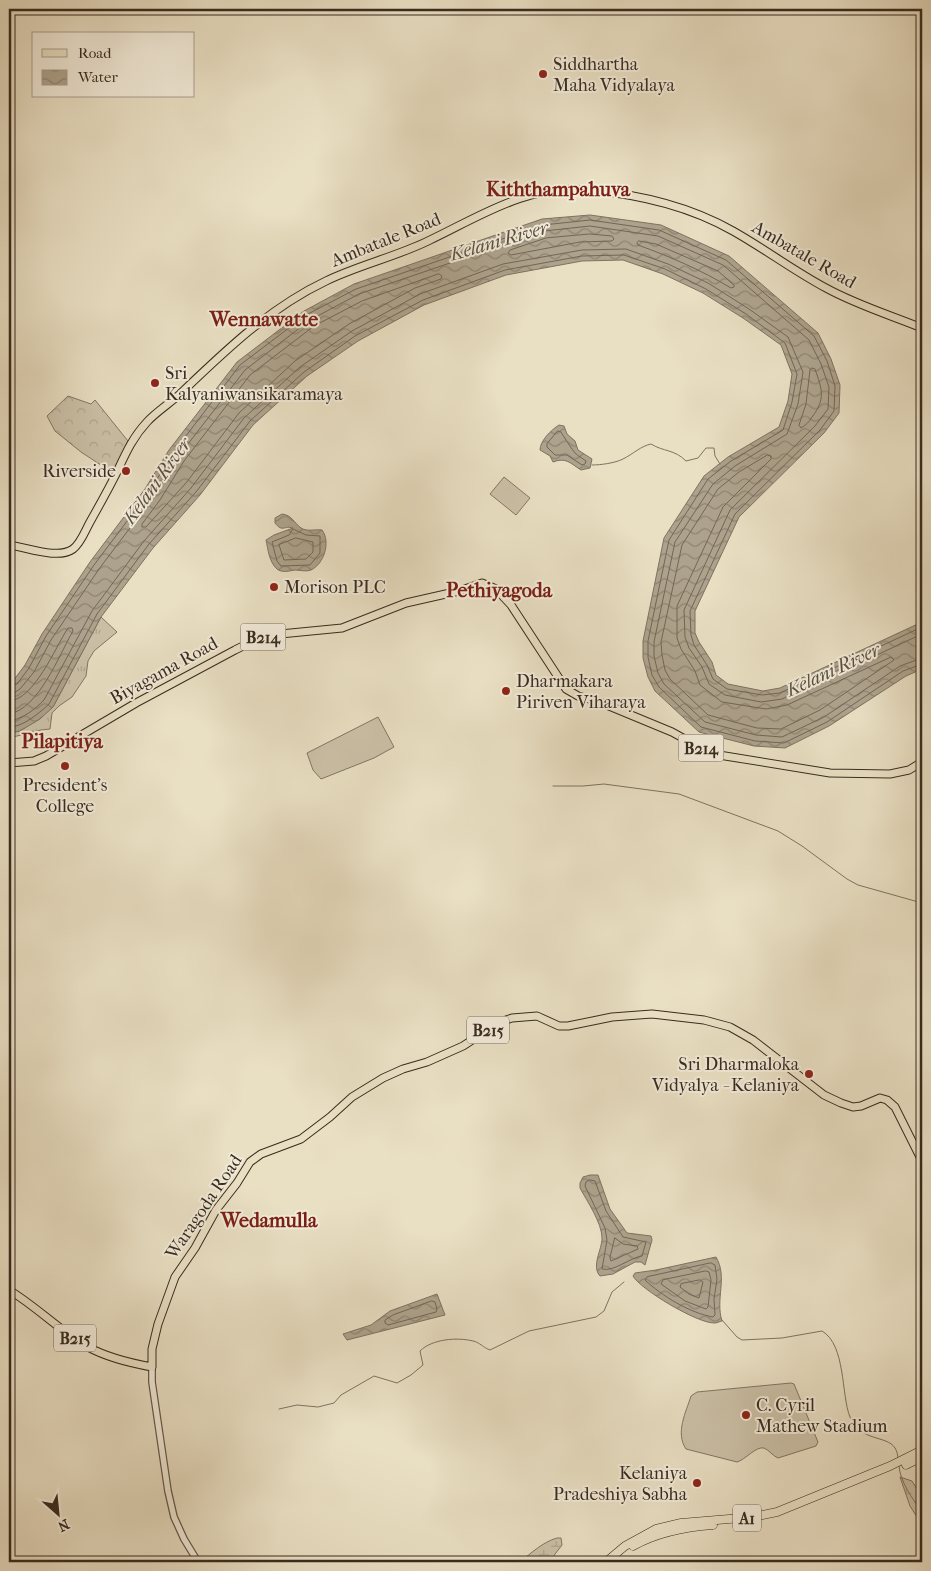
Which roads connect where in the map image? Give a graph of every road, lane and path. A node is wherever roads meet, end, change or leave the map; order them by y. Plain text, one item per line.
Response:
1 (922, 328) edge
2 (9, 545) edge
3 (922, 762) edge
4 (9, 763) edge
5 (922, 1161) edge
6 (9, 1290) edge
7 (152, 1366) junction
8 (922, 1450) edge
9 (922, 1457) edge
10 (904, 1462) junction
11 (891, 1468) junction
12 (198, 1562) edge
13 (606, 1562) edge
14 (612, 1562) edge

1 - 2 main road, Ambatale Road
3 - 4 main road, Biyagama Road / B214
5 - 7 main road, Waragoda Road / B215
6 - 7 main road, B215
7 - 12 street
8 - 10 highway, A1
9 - 10 highway, A1
10 - 11 highway, A1
11 - 13 highway, A1
11 - 14 highway, A1

